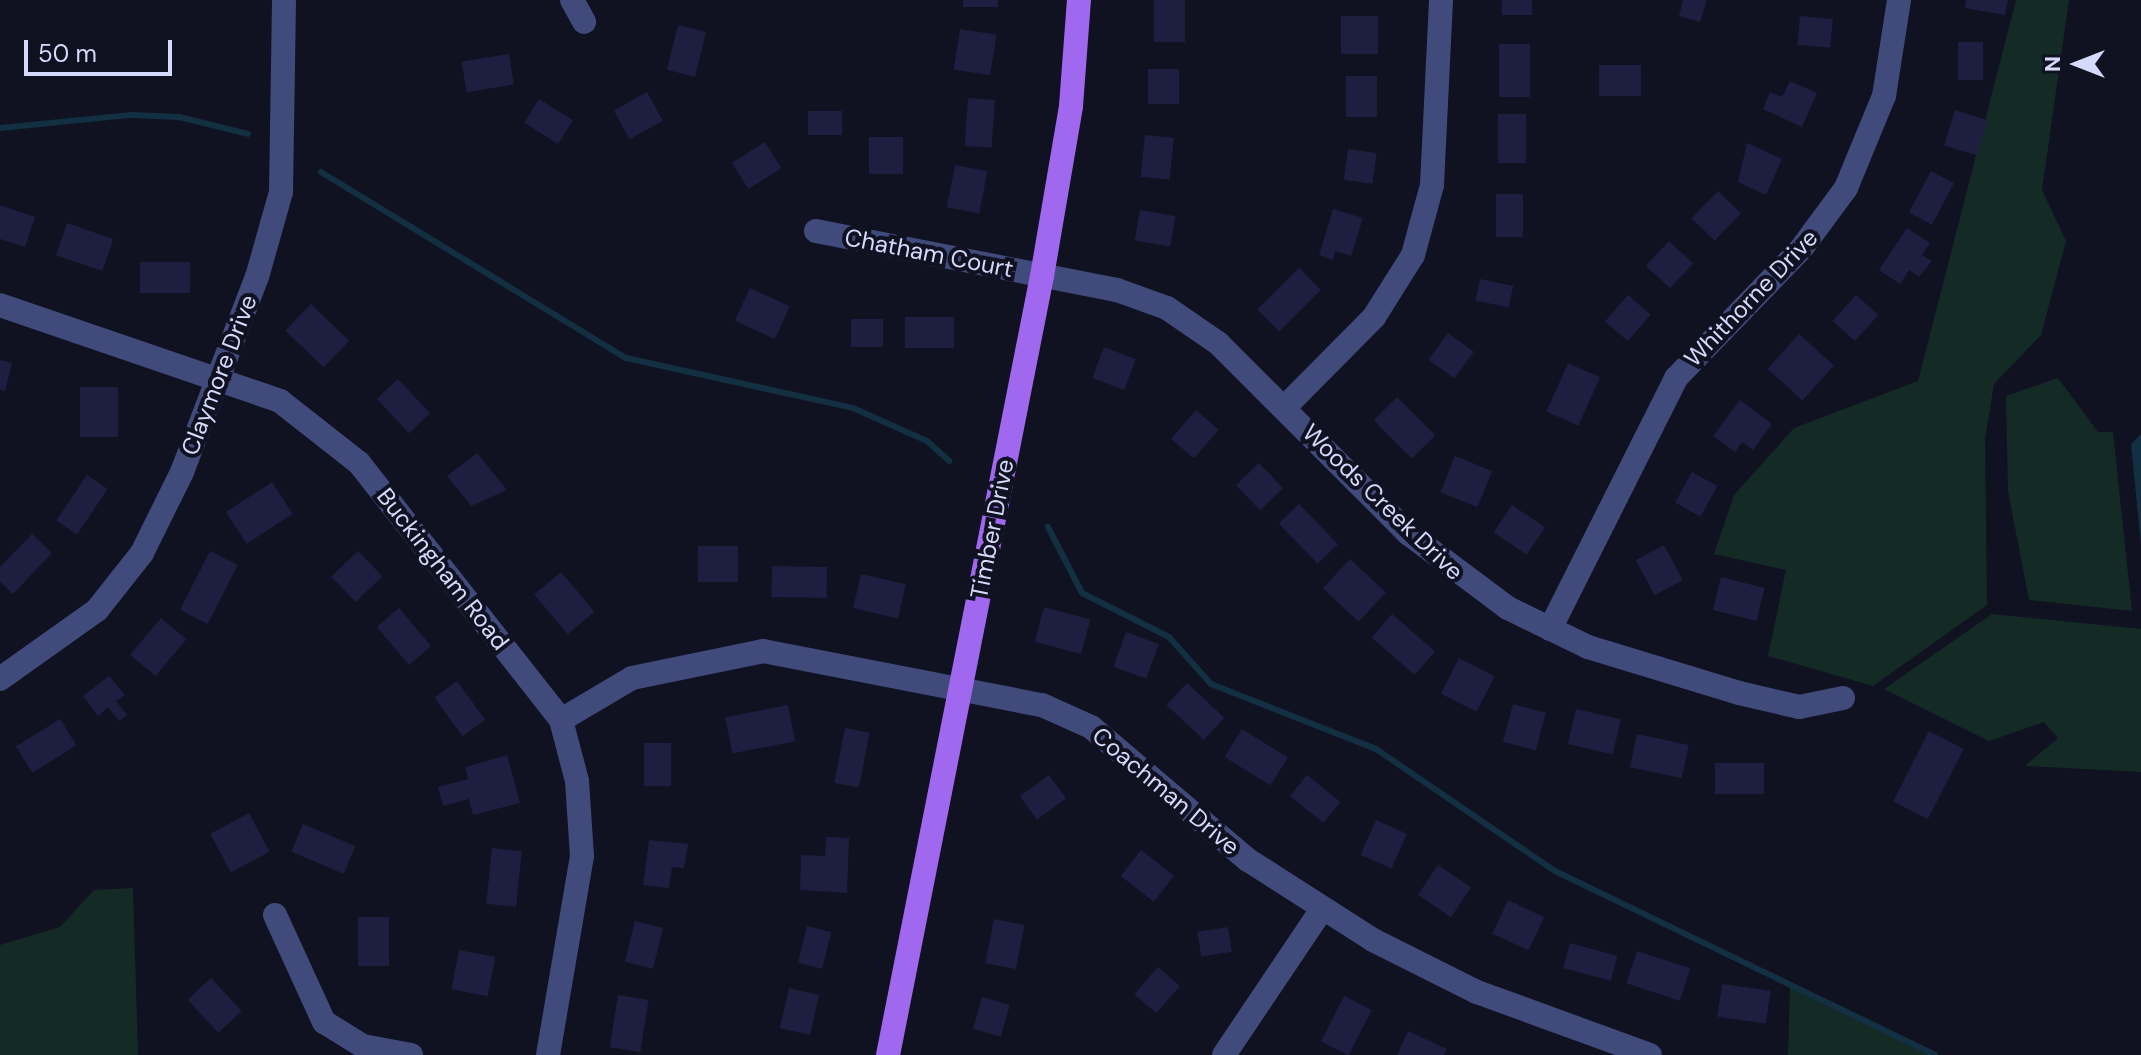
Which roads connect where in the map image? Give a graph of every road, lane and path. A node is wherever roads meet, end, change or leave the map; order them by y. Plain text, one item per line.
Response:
1 (284, 0) edge
2 (572, 0) edge
3 (1079, 0) edge
4 (1441, 0) edge
5 (1899, 0) edge
6 (584, 22) dead end
7 (816, 231) dead end
8 (1042, 276) junction
9 (0, 305) edge
10 (219, 380) junction
11 (1285, 407) junction
12 (1550, 629) junction
13 (0, 679) edge
14 (960, 690) junction
15 (1843, 698) dead end
16 (561, 720) junction
17 (1322, 909) junction
18 (275, 915) dead end
19 (411, 1055) edge
20 (548, 1055) edge
21 (888, 1055) edge
22 (1224, 1055) edge
23 (1650, 1055) edge

1 - 10 street, Claymore Drive
2 - 6 street
3 - 8 main road, Timber Drive
4 - 11 street
5 - 12 street, Whithorne Drive
7 - 8 street, Chatham Court
8 - 11 street, Woods Creek Drive
8 - 14 main road, Timber Drive
9 - 10 street, Buckingham Road
10 - 13 street, Claymore Drive
10 - 16 street, Buckingham Road
11 - 12 street, Woods Creek Drive
12 - 15 street, Woods Creek Drive
14 - 16 street, Coachman Drive
14 - 17 street, Coachman Drive
14 - 21 main road, Timber Drive
16 - 20 street, Buckingham Road
17 - 22 street
17 - 23 street, Coachman Drive
18 - 19 street

